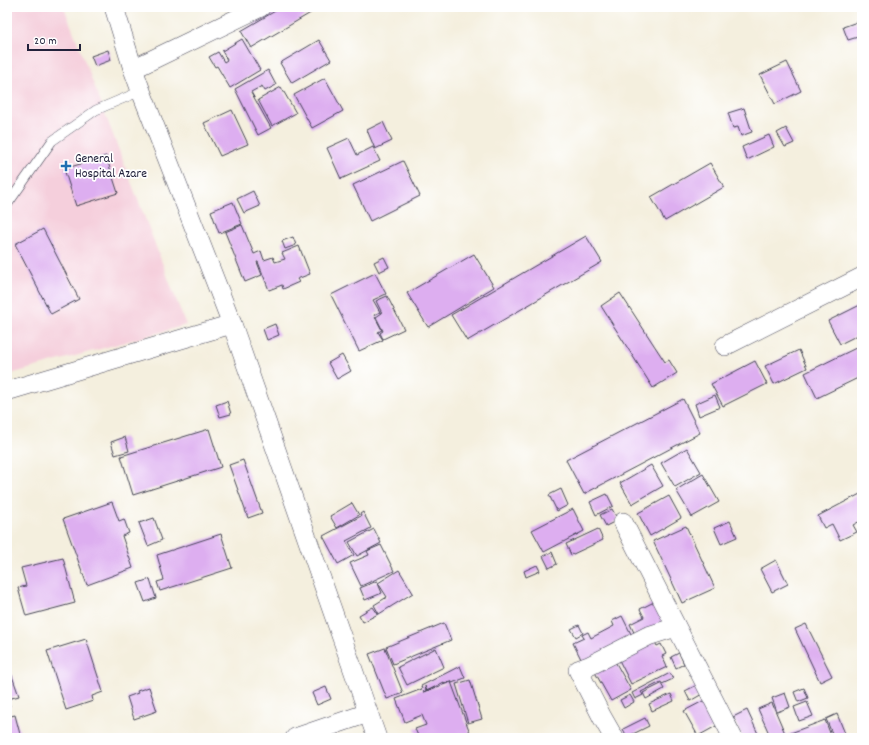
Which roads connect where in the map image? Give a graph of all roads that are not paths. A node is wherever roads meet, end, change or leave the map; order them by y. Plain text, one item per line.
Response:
1 (114, 7) edge
2 (261, 7) edge
3 (133, 69) junction
4 (141, 91) junction
5 (7, 204) edge
6 (862, 277) edge
7 (232, 324) junction
8 (725, 346) dead end
9 (7, 391) edge
10 (623, 522) dead end
11 (676, 627) junction
12 (368, 713) junction
13 (295, 738) edge
14 (377, 738) edge
15 (614, 738) edge
16 (733, 738) edge

1 - 3 street
2 - 3 street
3 - 4 street
4 - 5 lane
4 - 7 street
6 - 8 street
7 - 9 street
7 - 12 street
10 - 11 street
11 - 15 street
11 - 16 street
12 - 13 street
12 - 14 street

